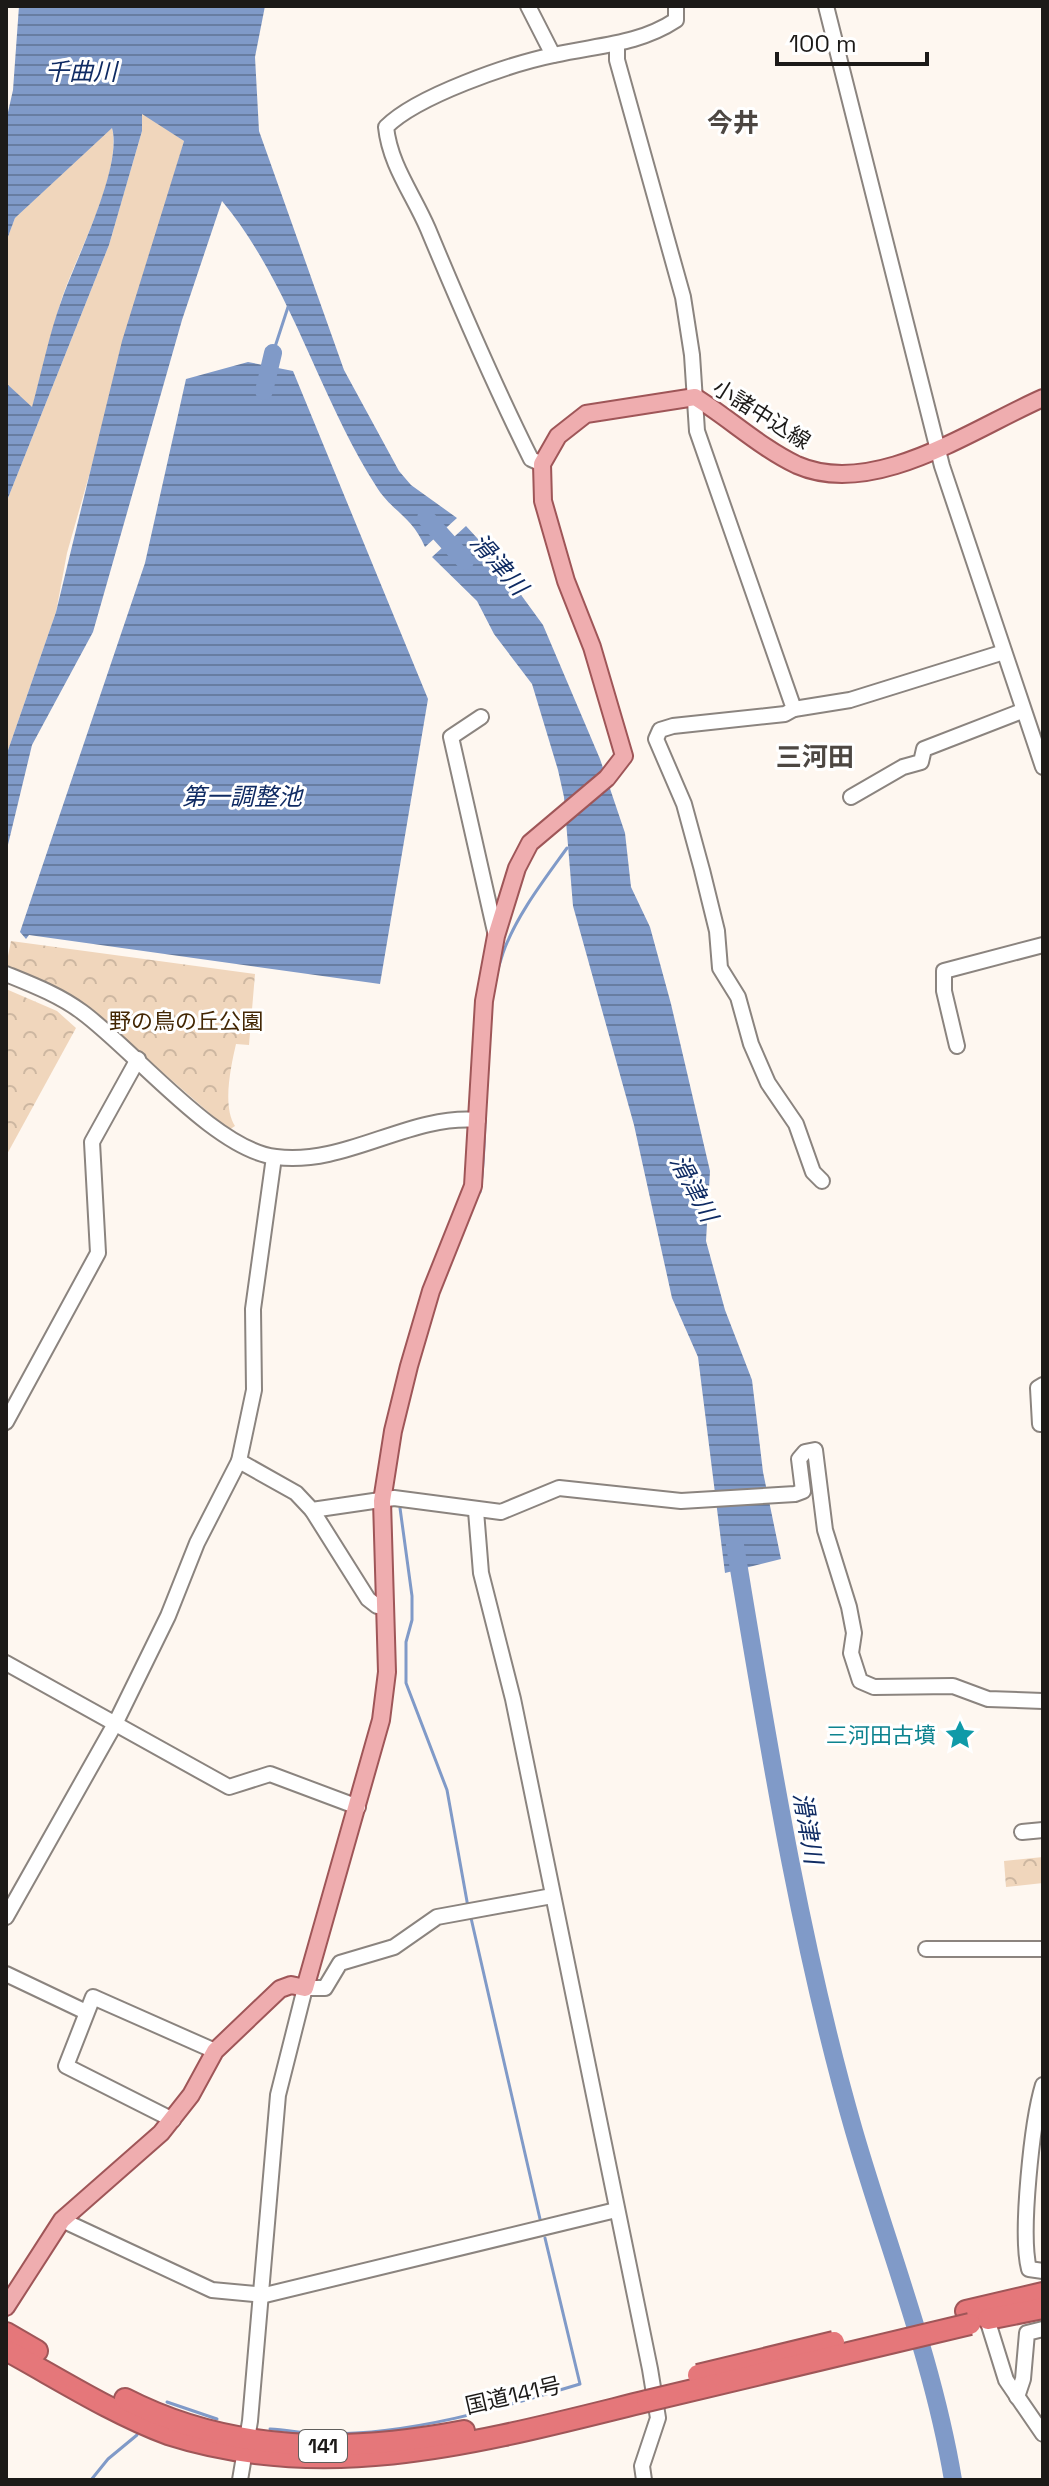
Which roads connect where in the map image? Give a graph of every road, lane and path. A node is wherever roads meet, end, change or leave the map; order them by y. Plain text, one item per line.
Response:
1 (528, 6) edge
2 (676, 6) edge
3 (826, 6) edge
4 (617, 46) junction
5 (553, 55) junction
6 (695, 397) junction
7 (1043, 398) edge
8 (937, 448) junction
9 (542, 464) junction
10 (1004, 652) junction
11 (794, 709) junction
12 (1022, 711) junction
13 (481, 717) dead end
14 (1042, 762) edge
15 (851, 797) dead end
16 (496, 936) junction
17 (1043, 945) edge
18 (6, 974) edge
19 (957, 1046) dead end
20 (138, 1059) junction
21 (478, 1120) junction
22 (274, 1157) junction
23 (822, 1181) dead end
24 (1043, 1385) edge
25 (6, 1422) edge
26 (1040, 1424) dead end
27 (239, 1461) junction
28 (382, 1501) junction
29 (312, 1510) junction
30 (476, 1511) junction
31 (385, 1605) junction
32 (6, 1663) edge
33 (1043, 1701) edge
34 (116, 1722) junction
35 (358, 1807) junction
36 (1043, 1830) edge
37 (1022, 1832) dead end
38 (552, 1896) junction
39 (6, 1917) edge
40 (926, 1949) dead end
41 (1043, 1949) edge
42 (6, 1974) edge
43 (305, 1988) junction
44 (86, 2012) junction
45 (215, 2051) junction
46 (1043, 2085) edge
47 (173, 2120) junction
48 (1043, 2192) edge
49 (1028, 2196) junction
50 (616, 2210) junction
51 (62, 2220) junction
52 (1043, 2271) edge
53 (1043, 2293) edge
54 (261, 2295) junction
55 (6, 2307) edge
56 (1043, 2308) edge
57 (974, 2318) junction
58 (1043, 2329) edge
59 (10, 2341) edge
60 (1017, 2397) junction
61 (1043, 2434) edge
62 (246, 2447) junction
63 (240, 2480) edge
64 (644, 2480) edge

1 - 5 street
2 - 4 street
3 - 8 street
4 - 5 street
4 - 6 street
5 - 9 street
6 - 8 main road, 小諸中込線
6 - 9 main road, 小諸中込線
6 - 11 street
7 - 8 main road, 小諸中込線
8 - 10 street
9 - 16 main road
10 - 11 street
10 - 12 street
11 - 23 street
12 - 14 street
12 - 15 street
13 - 16 street
16 - 21 main road
17 - 19 street
18 - 20 street
20 - 22 street
20 - 25 street
21 - 22 street
21 - 28 main road
22 - 27 street
24 - 26 street
27 - 29 street
27 - 34 street
28 - 29 street
28 - 30 street
28 - 31 main road
29 - 31 street
30 - 33 street
30 - 38 street
31 - 35 main road
32 - 34 street
34 - 35 street
34 - 39 street
35 - 43 main road
36 - 37 street
38 - 43 street
38 - 50 street
40 - 41 street
42 - 44 street
43 - 45 main road
43 - 54 street
44 - 45 street
44 - 47 street
45 - 47 main road
46 - 49 street
47 - 51 main road
48 - 49 street
49 - 52 street
50 - 54 street
50 - 64 street
51 - 54 street
51 - 55 main road
53 - 57 highway, 国道141号 / 141
54 - 62 street
56 - 57 highway, 国道141号 / 141
57 - 60 street
57 - 62 highway, 国道141号 / 141, bridge
58 - 60 street
59 - 62 highway, 国道141号 / 141
60 - 61 street
62 - 63 street

